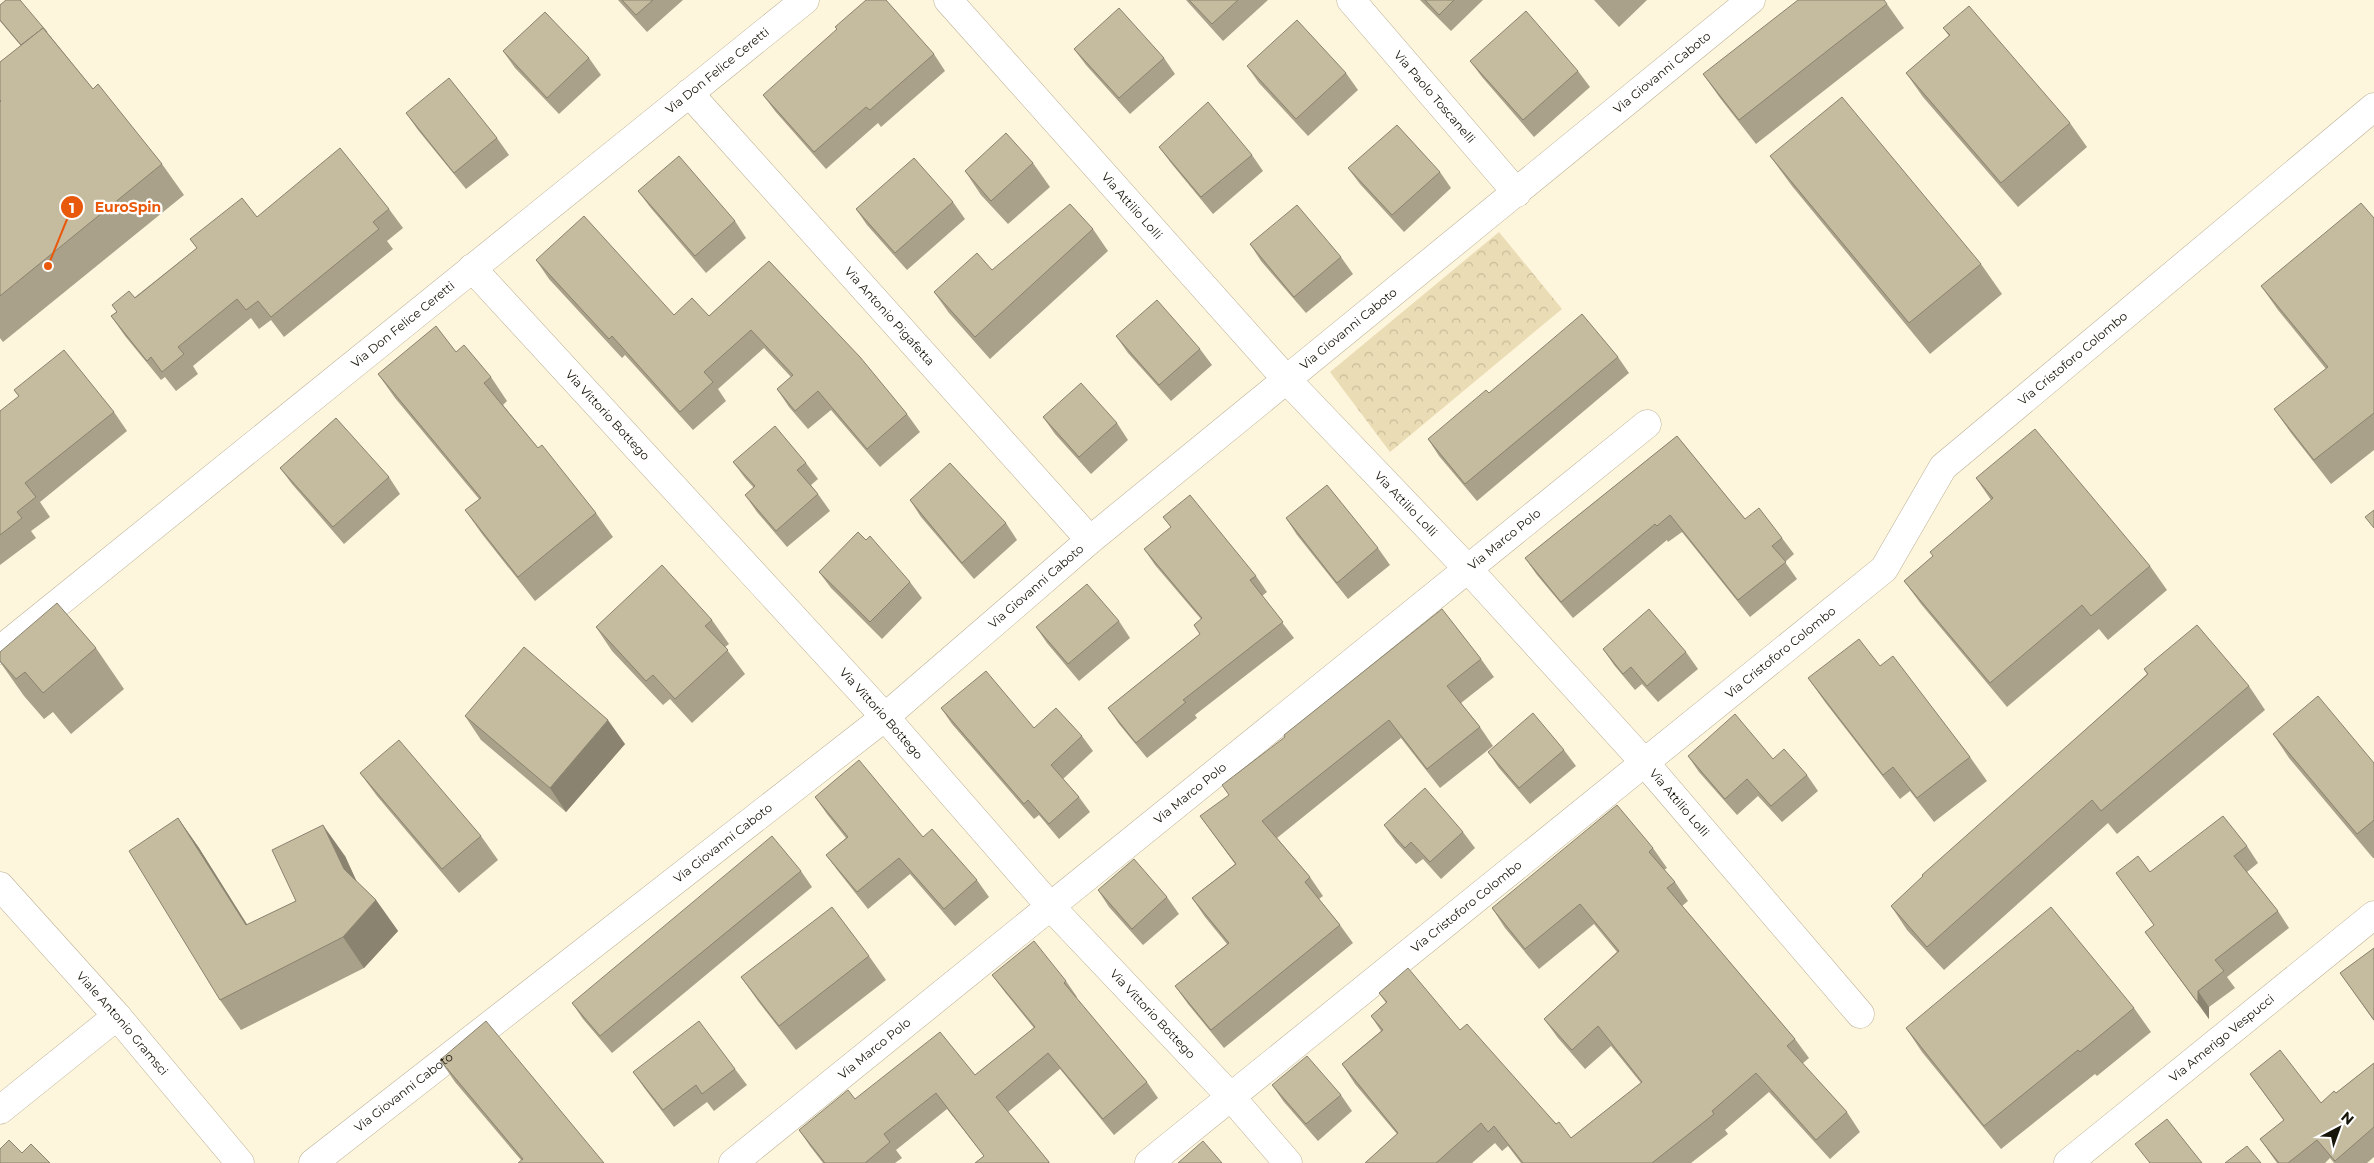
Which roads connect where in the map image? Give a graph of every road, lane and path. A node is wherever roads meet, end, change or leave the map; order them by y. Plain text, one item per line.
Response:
1 (804, 0) edge
2 (948, 0) edge
3 (1351, 0) edge
4 (1751, 0) edge
5 (689, 93) junction
6 (2374, 107) edge
7 (1517, 193) junction
8 (472, 268) junction
9 (1287, 380) junction
10 (1647, 424) dead end
11 (1090, 540) junction
12 (1468, 569) junction
13 (0, 650) edge
14 (885, 717) junction
15 (1646, 763) junction
16 (0, 886) edge
17 (1050, 906) junction
18 (2374, 915) edge
19 (1860, 1014) dead end
20 (117, 1016) junction
21 (1232, 1098) junction
22 (0, 1110) edge
23 (240, 1163) edge
24 (314, 1163) edge
25 (733, 1163) edge
26 (1149, 1163) edge
27 (1288, 1163) edge
28 (2068, 1163) edge

1 - 5 street, Via Don Felice Ceretti
2 - 9 street, Via Attilio Lolli
3 - 7 street, Via Paolo Toscanelli
4 - 7 street, Via Giovanni Caboto
5 - 8 street, Via Don Felice Ceretti
5 - 11 street, Via Antonio Pigafetta
6 - 15 street, Via Cristoforo Colombo
7 - 9 street, Via Giovanni Caboto
8 - 13 street, Via Don Felice Ceretti
8 - 14 street, Via Vittorio Bottego
9 - 11 street, Via Giovanni Caboto
9 - 12 street, Via Attilio Lolli
10 - 12 street, Via Marco Polo
11 - 14 street, Via Giovanni Caboto
12 - 15 street, Via Attilio Lolli
12 - 17 street, Via Marco Polo
14 - 17 street, Via Vittorio Bottego
14 - 24 street, Via Giovanni Caboto
15 - 19 street, Via Attilio Lolli
15 - 21 street, Via Cristoforo Colombo
16 - 20 street, Viale Antonio Gramsci
17 - 21 street, Via Vittorio Bottego
17 - 25 street, Via Marco Polo
18 - 28 street, Via Amerigo Vespucci
20 - 22 street
20 - 23 street, Viale Antonio Gramsci
21 - 26 street, Via Cristoforo Colombo
21 - 27 street, Via Vittorio Bottego

